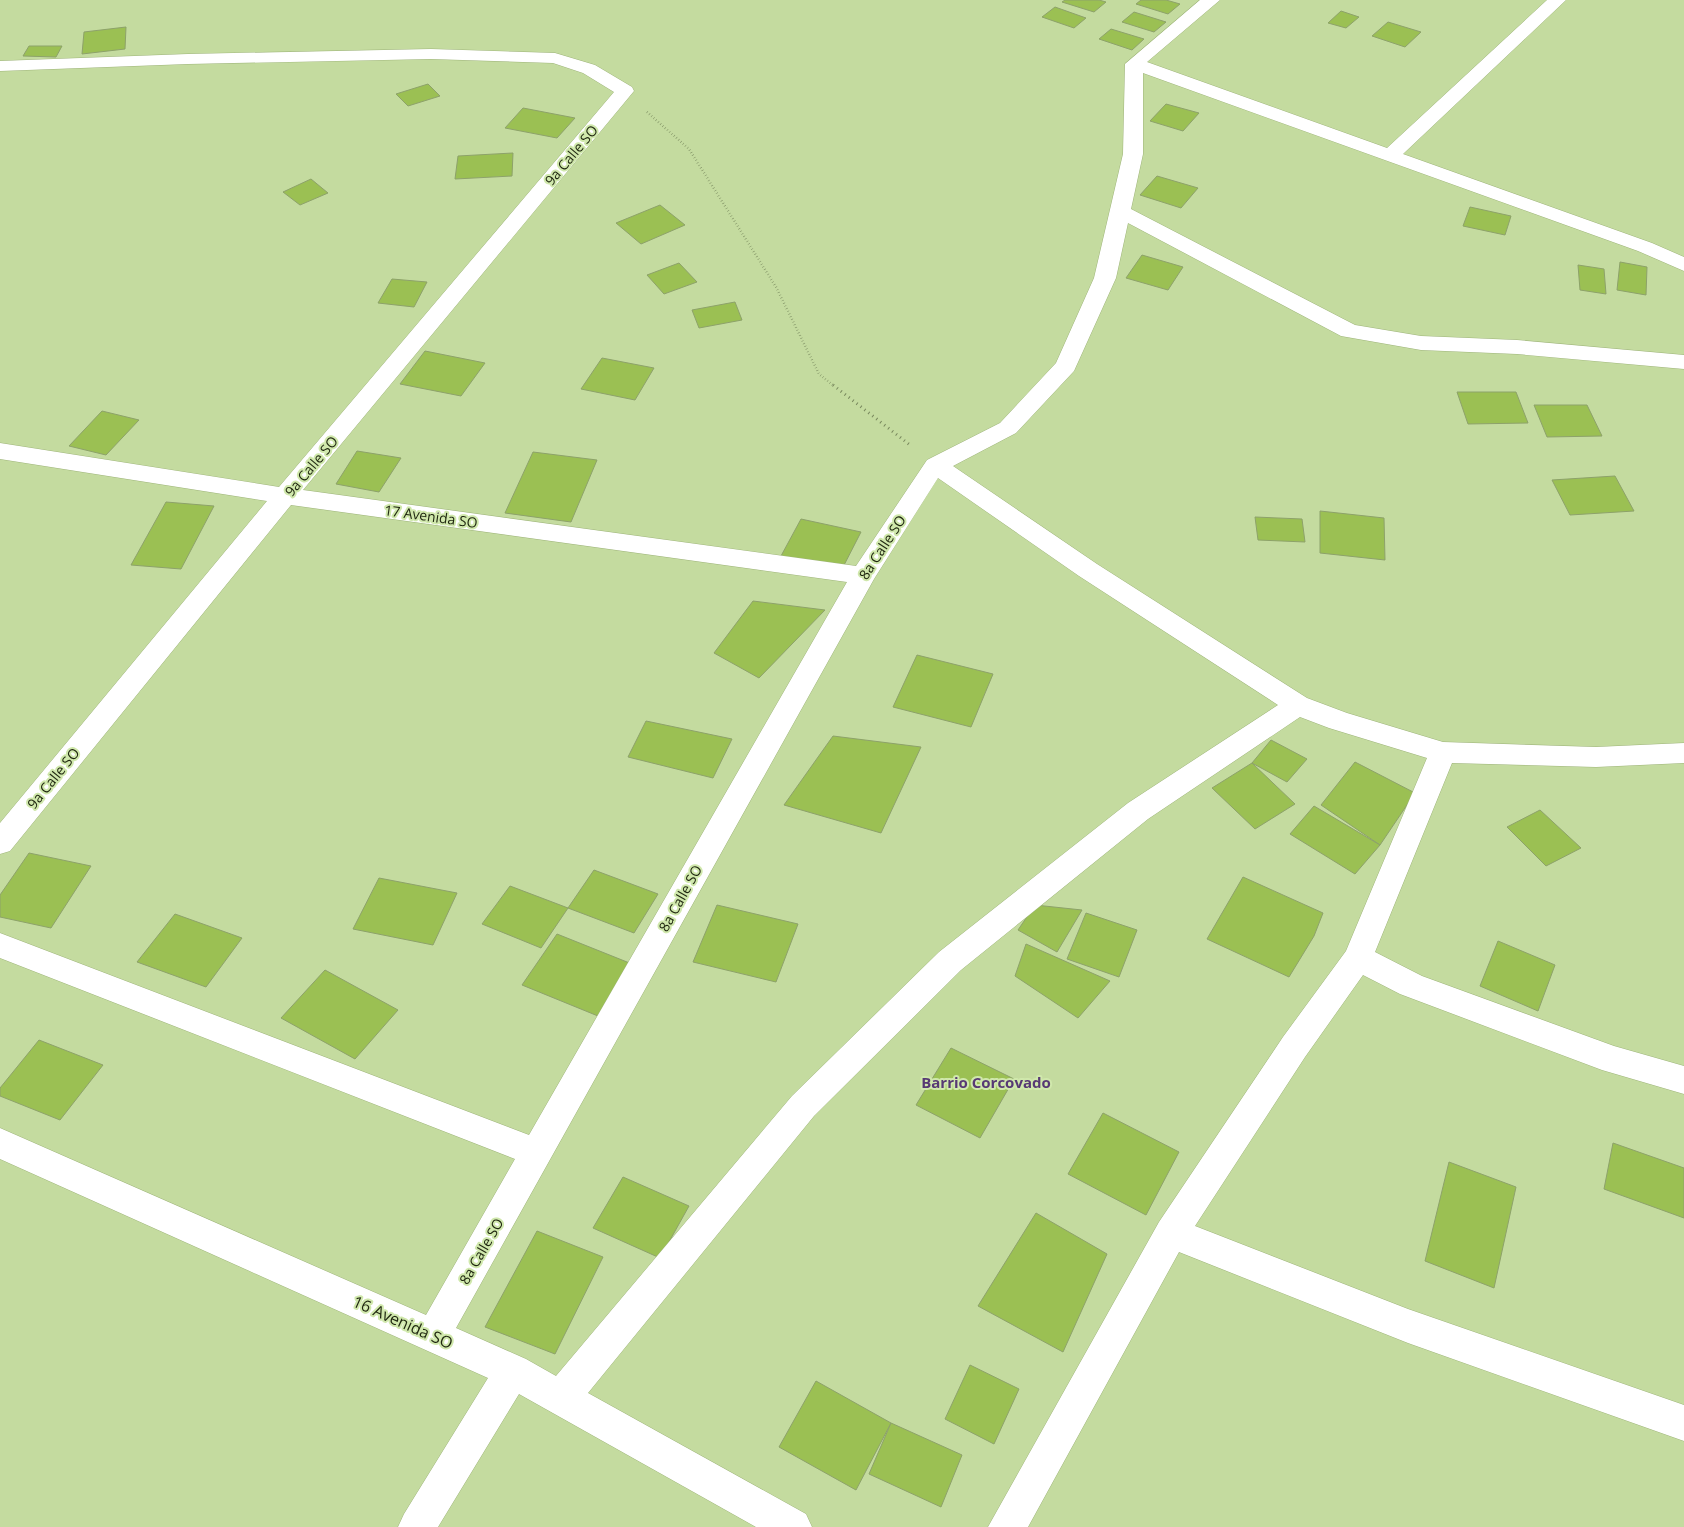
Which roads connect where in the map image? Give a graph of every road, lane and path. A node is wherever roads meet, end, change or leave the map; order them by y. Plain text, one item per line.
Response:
1 (1211, 0) edge
2 (1556, 0) edge
3 (1134, 64) junction
4 (0, 66) edge
5 (624, 91) junction
6 (1390, 156) junction
7 (1120, 211) junction
8 (1682, 260) edge
9 (1684, 362) edge
10 (0, 451) edge
11 (935, 465) junction
12 (285, 496) junction
13 (863, 576) junction
14 (1298, 705) junction
15 (1443, 752) junction
16 (1684, 753) edge
17 (0, 843) edge
18 (0, 945) edge
19 (1358, 958) junction
20 (1684, 1080) edge
21 (0, 1143) edge
22 (537, 1153) junction
23 (1171, 1233) junction
24 (433, 1336) junction
25 (514, 1371) junction
26 (561, 1398) junction
27 (1684, 1423) edge
28 (417, 1527) edge
29 (793, 1527) edge
30 (1007, 1527) edge

1 - 3 street
2 - 6 street
3 - 6 street
3 - 7 street
4 - 5 street
5 - 11 path
5 - 12 street, 9a Calle SO
6 - 8 street
7 - 9 street
7 - 11 street
10 - 12 street, 17 Avenida SO
11 - 13 street, 8a Calle SO
11 - 14 street
12 - 13 street, 17 Avenida SO
12 - 17 street, 9a Calle SO
13 - 22 street, 8a Calle SO
14 - 15 street
14 - 26 street
15 - 16 street
15 - 19 street
18 - 22 street
19 - 20 street
19 - 23 street
21 - 24 street, 16 Avenida SO
22 - 24 street, 8a Calle SO
23 - 27 street
23 - 30 street
24 - 25 street, 16 Avenida SO
25 - 26 street, 16 Avenida SO
25 - 28 street
26 - 29 street, 16 Avenida SO

